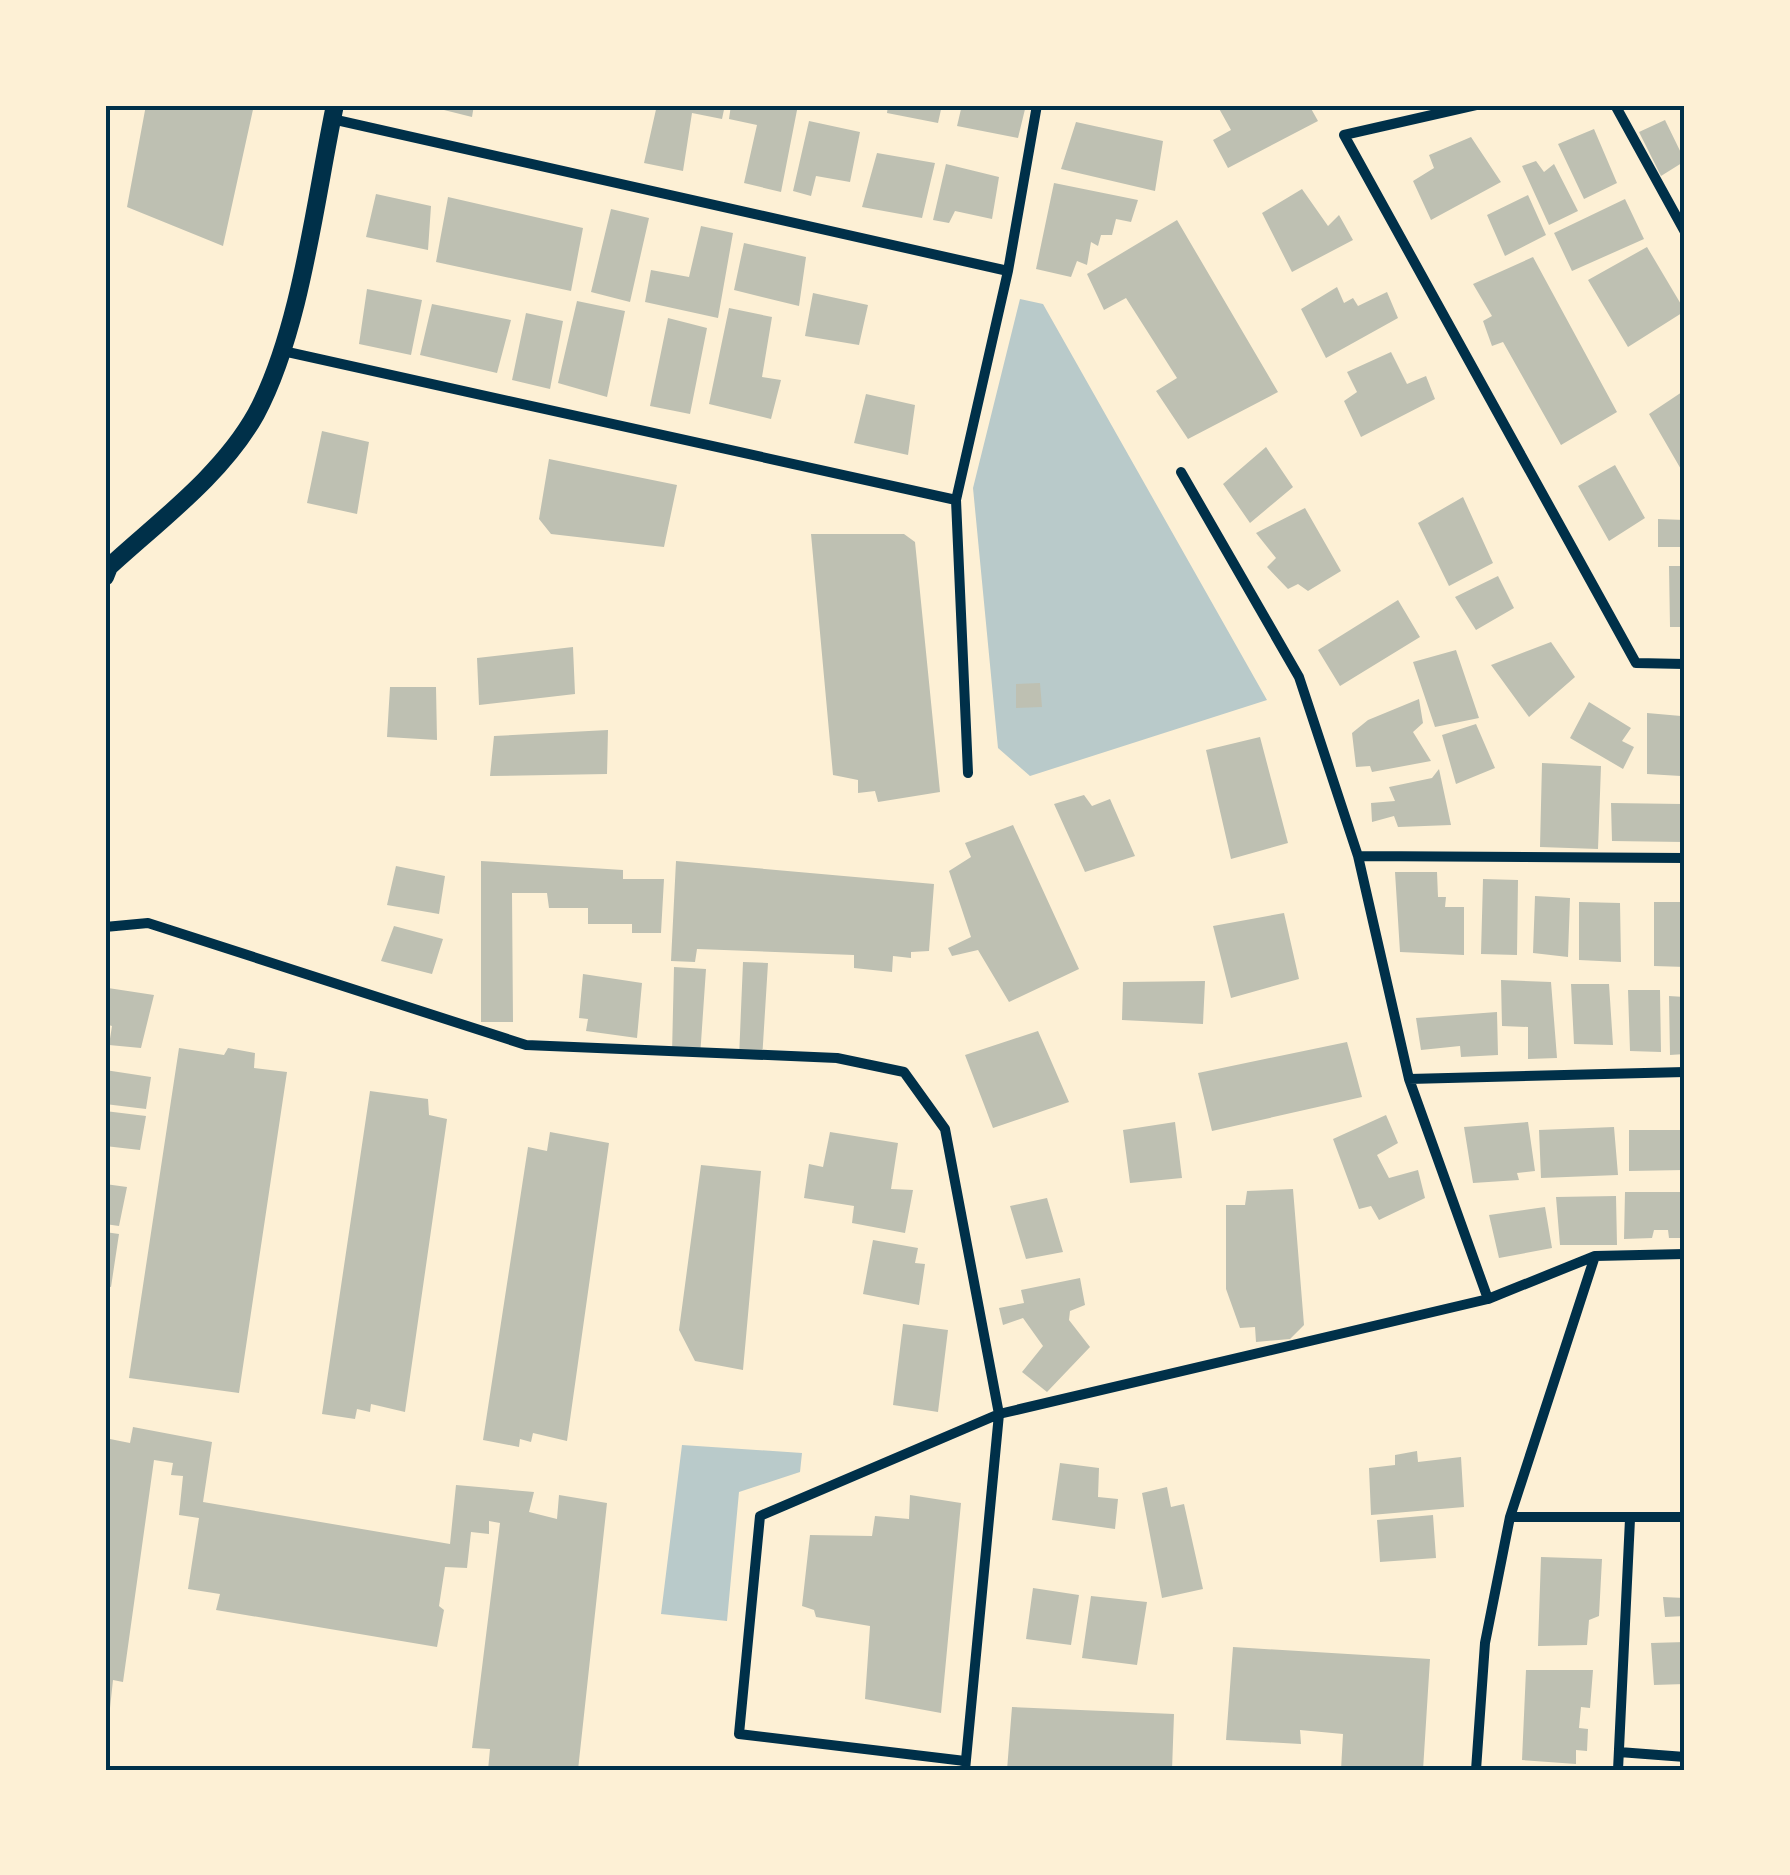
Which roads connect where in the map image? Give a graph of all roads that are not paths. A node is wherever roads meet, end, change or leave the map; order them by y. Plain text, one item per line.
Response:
1 (1037, 105) edge
2 (1476, 105) edge
3 (1615, 105) edge
4 (333, 112) edge
5 (1685, 232) edge
6 (1008, 271) junction
7 (283, 351) junction
8 (1181, 472) dead end
9 (956, 500) junction
10 (105, 577) edge
11 (1685, 664) edge
12 (968, 774) dead end
13 (1358, 856) junction
14 (1685, 858) edge
15 (105, 928) edge
16 (1685, 1072) edge
17 (1409, 1080) junction
18 (1685, 1254) edge
19 (1595, 1256) junction
20 (1488, 1299) junction
21 (1000, 1414) junction
22 (1510, 1517) junction
23 (1685, 1517) edge
24 (1630, 1519) junction
25 (1619, 1752) junction
26 (1685, 1757) edge
27 (965, 1765) edge
28 (1476, 1770) edge
29 (1618, 1770) edge

1 - 6 street
2 - 11 street
3 - 5 street
4 - 6 street
4 - 7 street
6 - 9 street
7 - 9 street
7 - 10 street
8 - 13 street
9 - 12 street
13 - 14 street
13 - 17 street
15 - 21 street
16 - 17 street
17 - 20 street
18 - 19 street
19 - 20 street
19 - 22 street
20 - 21 street
21 - 27 street
21 - 27 street
22 - 24 street
22 - 28 street
23 - 24 street
24 - 25 street
25 - 26 street
25 - 29 street

